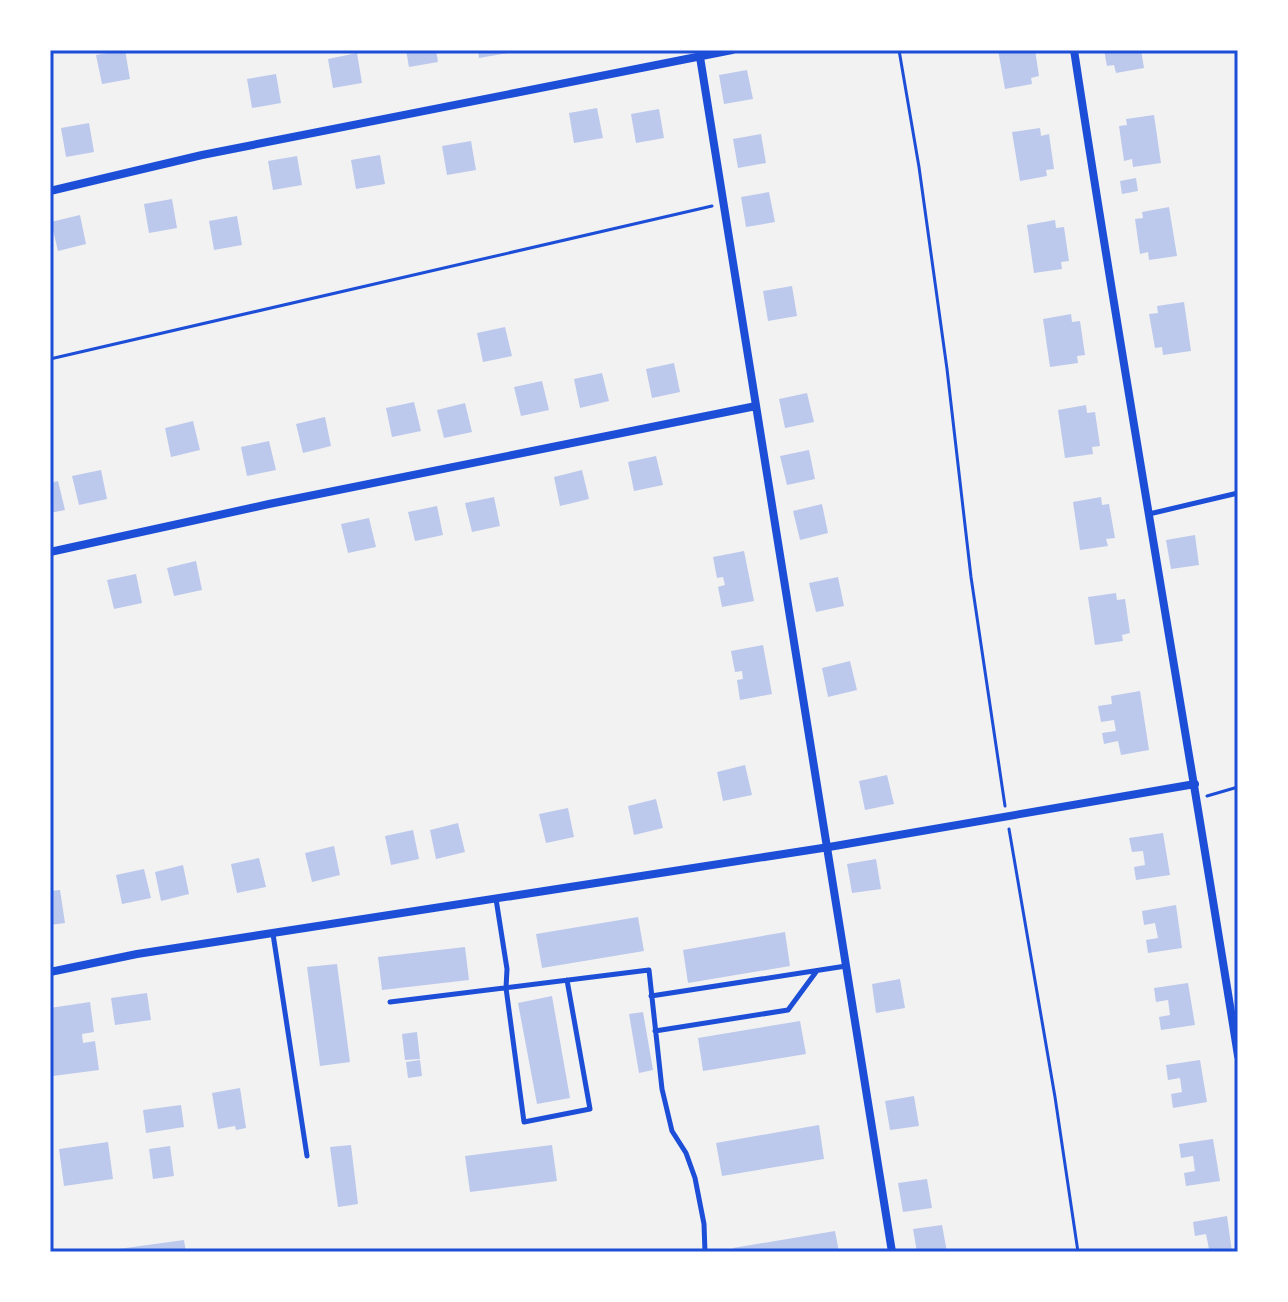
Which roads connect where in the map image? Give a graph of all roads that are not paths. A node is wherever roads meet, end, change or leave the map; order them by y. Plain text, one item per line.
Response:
1 (732, 50) edge
2 (1074, 50) edge
3 (700, 57) junction
4 (50, 191) edge
5 (756, 406) junction
6 (1238, 493) edge
7 (1148, 515) junction
8 (50, 552) edge
9 (1195, 784) junction
10 (829, 847) junction
11 (496, 898) junction
12 (273, 934) junction
13 (847, 966) junction
14 (50, 972) edge
15 (816, 972) junction
16 (567, 980) junction
17 (506, 988) junction
18 (651, 996) junction
19 (390, 1002) dead end
20 (655, 1031) junction
21 (1238, 1056) edge
22 (307, 1156) dead end
23 (705, 1252) edge
24 (892, 1252) edge

1 - 3 street
2 - 7 street
3 - 4 street
3 - 5 street
5 - 8 street
5 - 10 street
6 - 7 lane
7 - 9 street
9 - 10 street
9 - 21 street
10 - 11 street
10 - 13 street
11 - 12 street
11 - 17 lane
12 - 14 street
12 - 22 lane
13 - 15 lane
13 - 24 street
15 - 18 lane
15 - 20 lane
16 - 17 lane
16 - 17 lane
16 - 18 lane
17 - 19 lane
18 - 20 lane
20 - 23 lane

